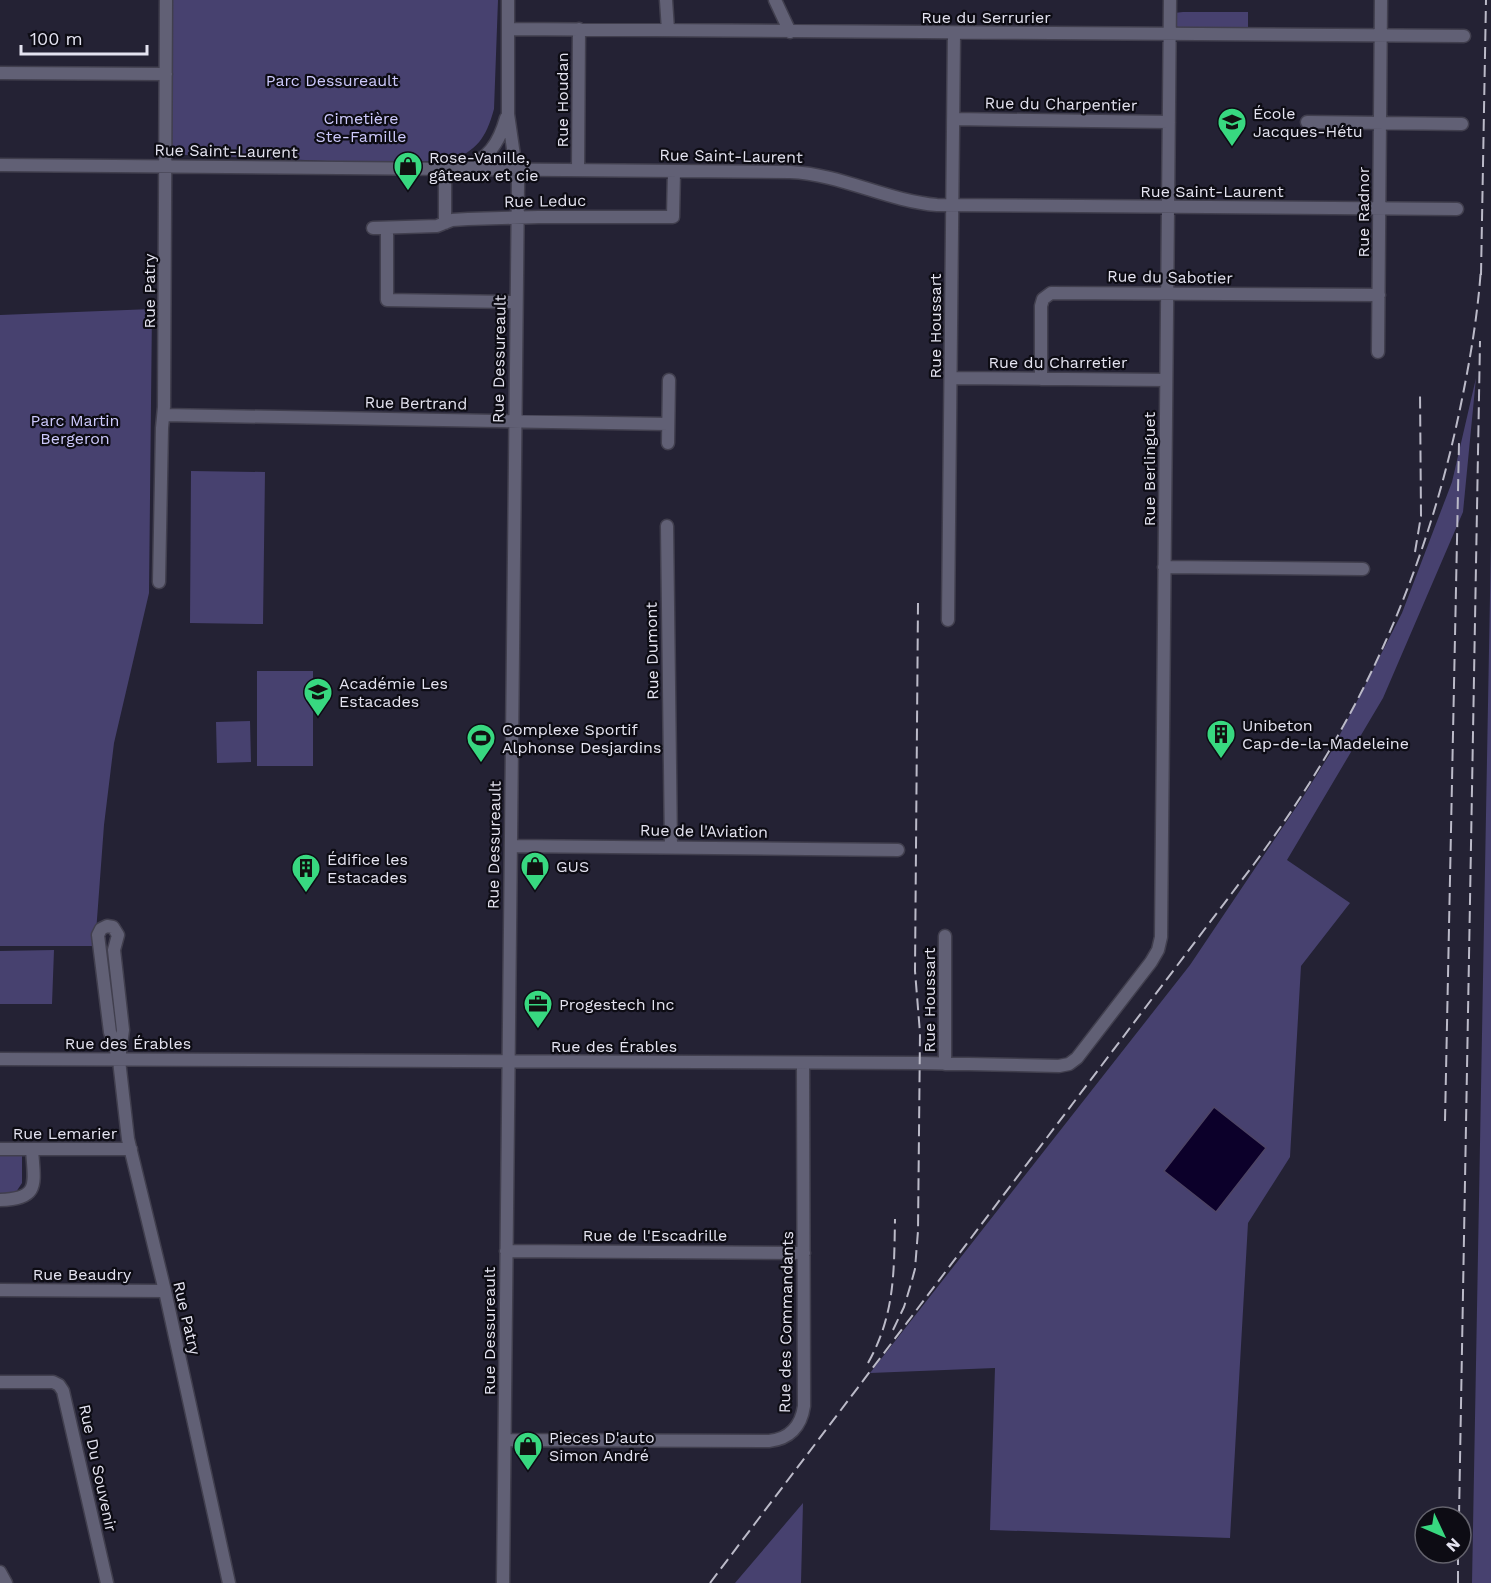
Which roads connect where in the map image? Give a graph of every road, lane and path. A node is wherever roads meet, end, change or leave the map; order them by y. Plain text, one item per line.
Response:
1 (166, 0) edge
2 (508, 0) edge
3 (666, 0) edge
4 (775, 0) edge
5 (1170, 0) edge
6 (1382, 0) edge
7 (508, 29) junction
8 (579, 29) junction
9 (668, 30) junction
10 (790, 32) junction
11 (954, 33) junction
12 (1170, 34) junction
13 (1381, 35) junction
14 (1464, 36) dead end
15 (0, 73) edge
16 (166, 74) junction
17 (507, 114) junction
18 (953, 119) junction
19 (1168, 122) junction
20 (1307, 122) dead end
21 (1380, 123) junction
22 (1462, 124) dead end
23 (0, 165) edge
24 (166, 167) junction
25 (450, 170) junction
26 (518, 170) junction
27 (578, 170) junction
28 (674, 171) junction
29 (952, 206) junction
30 (1168, 208) junction
31 (1380, 208) junction
32 (1456, 209) dead end
33 (518, 218) junction
34 (445, 223) junction
35 (373, 228) dead end
36 (387, 228) junction
37 (1167, 294) junction
38 (1379, 295) junction
39 (516, 302) junction
40 (1378, 352) dead end
41 (951, 378) junction
42 (1041, 379) junction
43 (669, 380) dead end
44 (1166, 380) junction
45 (164, 415) junction
46 (515, 420) junction
47 (668, 424) junction
48 (668, 443) dead end
49 (667, 526) dead end
50 (1164, 567) junction
51 (1363, 569) dead end
52 (159, 582) dead end
53 (948, 620) dead end
54 (511, 846) junction
55 (671, 847) junction
56 (898, 850) dead end
57 (945, 936) dead end
58 (1161, 938) joint
59 (0, 1059) edge
60 (118, 1060) junction
61 (508, 1062) junction
62 (803, 1064) junction
63 (945, 1064) junction
64 (0, 1149) edge
65 (32, 1149) junction
66 (130, 1149) junction
67 (0, 1200) edge
68 (506, 1251) junction
69 (804, 1253) junction
70 (0, 1290) edge
71 (165, 1291) junction
72 (0, 1382) edge
73 (505, 1440) junction
74 (0, 1572) edge
75 (6, 1583) edge
76 (107, 1583) edge
77 (229, 1583) edge
78 (503, 1583) edge

1 - 16 street, Rue Patry
2 - 7 street, Rue Dessureault
3 - 9 street
4 - 10 street
5 - 12 street, Rue Berlinguet
6 - 13 street, Rue Radnor
7 - 8 street, Rue du Serrurier
7 - 17 street, Rue Dessureault
8 - 9 street, Rue du Serrurier
8 - 27 street, Rue Houdan
9 - 10 street, Rue du Serrurier
10 - 11 street, Rue du Serrurier
11 - 12 street, Rue du Serrurier
11 - 18 street, Rue Houssart
12 - 13 street, Rue du Serrurier
12 - 19 street, Rue Berlinguet
13 - 14 street, Rue du Serrurier
13 - 21 street, Rue Radnor
15 - 16 street
16 - 24 street, Rue Patry
17 - 25 street
17 - 26 street, Rue Dessureault
18 - 19 street, Rue du Charpentier
18 - 29 street, Rue Houssart
19 - 30 street, Rue Berlinguet
20 - 21 street
21 - 22 street
21 - 31 street, Rue Radnor
23 - 24 street, Rue Saint-Laurent
24 - 25 street, Rue Saint-Laurent
24 - 45 street, Rue Patry
25 - 26 street, Rue Saint-Laurent
25 - 34 street
26 - 27 street, Rue Saint-Laurent
26 - 33 street, Rue Dessureault
27 - 28 street, Rue Saint-Laurent
28 - 29 street, Rue Saint-Laurent
28 - 33 street, Rue Leduc
29 - 30 street, Rue Saint-Laurent
29 - 41 street, Rue Houssart
30 - 31 street, Rue Saint-Laurent
30 - 37 street, Rue Berlinguet
31 - 32 street, Rue Saint-Laurent
31 - 38 street, Rue Radnor
33 - 34 street, Rue Leduc
33 - 39 street, Rue Dessureault
34 - 36 street, Rue Leduc
35 - 36 street, Rue Leduc
36 - 39 street
37 - 38 street, Rue du Sabotier
37 - 42 street, Rue du Sabotier
37 - 44 street, Rue Berlinguet
38 - 40 street, Rue Radnor
39 - 46 street, Rue Dessureault
41 - 42 street, Rue du Charretier
41 - 53 street, Rue Houssart
42 - 44 street, Rue du Charretier
43 - 47 street
44 - 50 street, Rue Berlinguet
45 - 46 street, Rue Bertrand
45 - 52 street, Rue Patry
46 - 47 street, Rue Bertrand
46 - 54 street, Rue Dessureault
47 - 48 street
49 - 55 street, Rue Dumont
50 - 51 street
50 - 58 street, Rue Berlinguet
54 - 55 street, Rue de l'Aviation
54 - 61 street, Rue Dessureault
55 - 56 street, Rue de l'Aviation
57 - 63 street, Rue Houssart
58 - 63 street, Rue des Érables
59 - 60 street, Rue des Érables
60 - 60 street, Rue Patry
60 - 61 street, Rue des Érables
60 - 66 street, Rue Patry
61 - 62 street, Rue des Érables
61 - 68 street, Rue Dessureault
62 - 63 street, Rue des Érables
62 - 69 street, Rue des Commandants
64 - 65 street, Rue Lemarier
65 - 66 street, Rue Lemarier
65 - 67 street
66 - 71 street, Rue Patry
68 - 69 street, Rue de l'Escadrille
68 - 73 street, Rue Dessureault
69 - 73 street, Rue des Commandants
70 - 71 street, Rue Beaudry
71 - 77 street, Rue Patry
72 - 76 street, Rue Du Souvenir
73 - 78 street, Rue Dessureault
74 - 75 street

